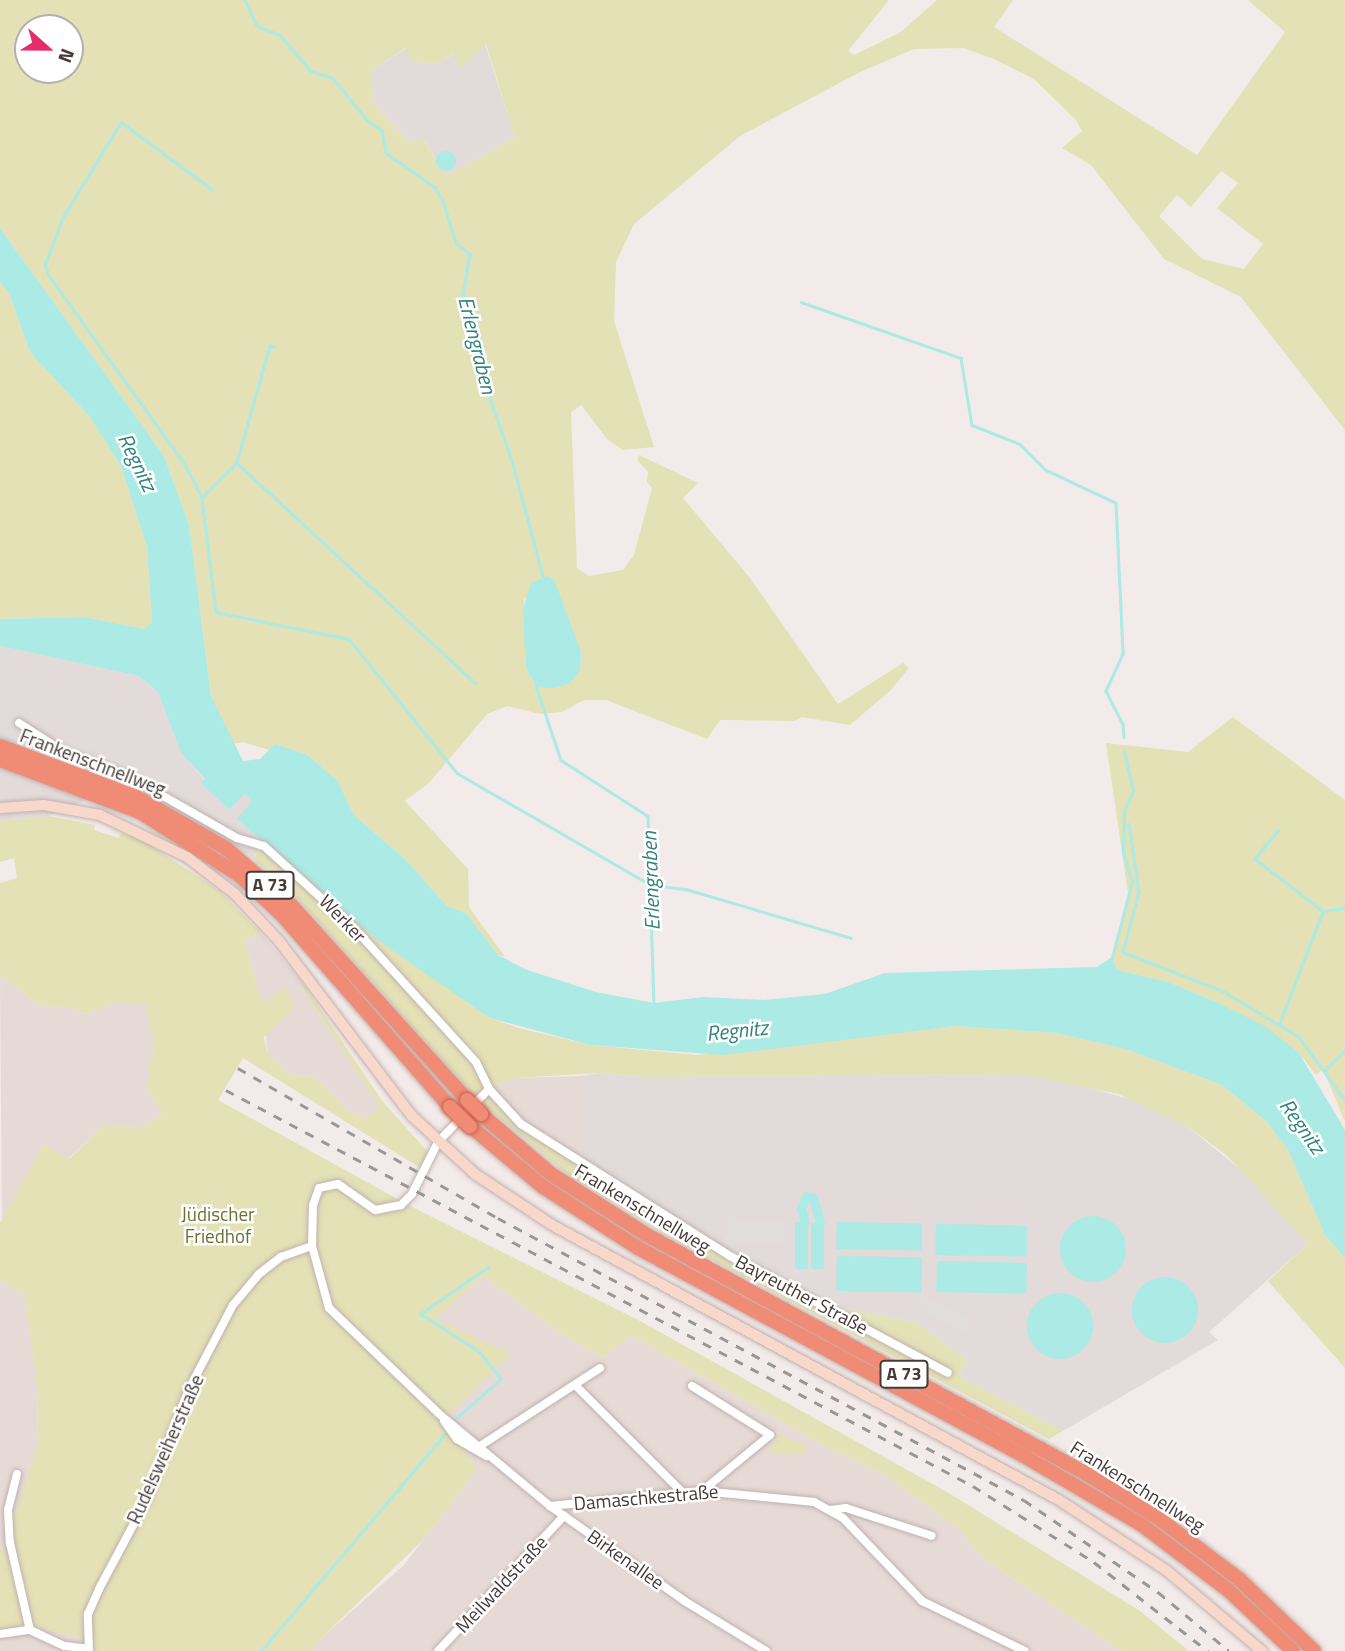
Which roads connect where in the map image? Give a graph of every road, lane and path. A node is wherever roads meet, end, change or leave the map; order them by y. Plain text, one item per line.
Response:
1 (19, 723) dead end
2 (0, 746) edge
3 (0, 760) edge
4 (0, 808) edge
5 (489, 1089) junction
6 (438, 1142) junction
7 (312, 1246) junction
8 (600, 1368) dead end
9 (948, 1373) dead end
10 (575, 1385) junction
11 (692, 1386) dead end
12 (438, 1413) junction
13 (480, 1447) junction
14 (491, 1458) junction
15 (17, 1475) dead end
16 (702, 1491) junction
17 (683, 1493) junction
18 (550, 1506) junction
19 (831, 1510) junction
20 (564, 1516) junction
21 (932, 1536) dead end
22 (30, 1630) junction
23 (0, 1634) edge
24 (88, 1650) edge
25 (438, 1651) edge
26 (766, 1651) edge
27 (1025, 1651) edge
28 (1262, 1651) edge
29 (1293, 1651) edge
30 (1314, 1651) edge

1 - 5 street, Werker
2 - 30 highway, Frankenschnellweg / A 73, bridge
3 - 29 highway, Frankenschnellweg / A 73, bridge
4 - 6 main road
5 - 6 street
5 - 9 street, Bayreuther Straße
6 - 7 street
6 - 28 main road
7 - 12 street
7 - 24 street, Rudelsweiherstraße
8 - 10 street
10 - 13 street
10 - 17 street
11 - 16 street
12 - 13 street, Birkenallee
12 - 14 street, Birkenallee
13 - 14 street, Birkenallee
14 - 18 street, Birkenallee
15 - 22 street
16 - 17 street, Damaschkestraße
16 - 19 street, Damaschkestraße
17 - 18 street, Damaschkestraße
18 - 20 street, Birkenallee
19 - 21 street
19 - 27 street, Damaschkestraße
20 - 25 street, Meilwaldstraße
20 - 26 street, Birkenallee
22 - 23 street
22 - 24 street

